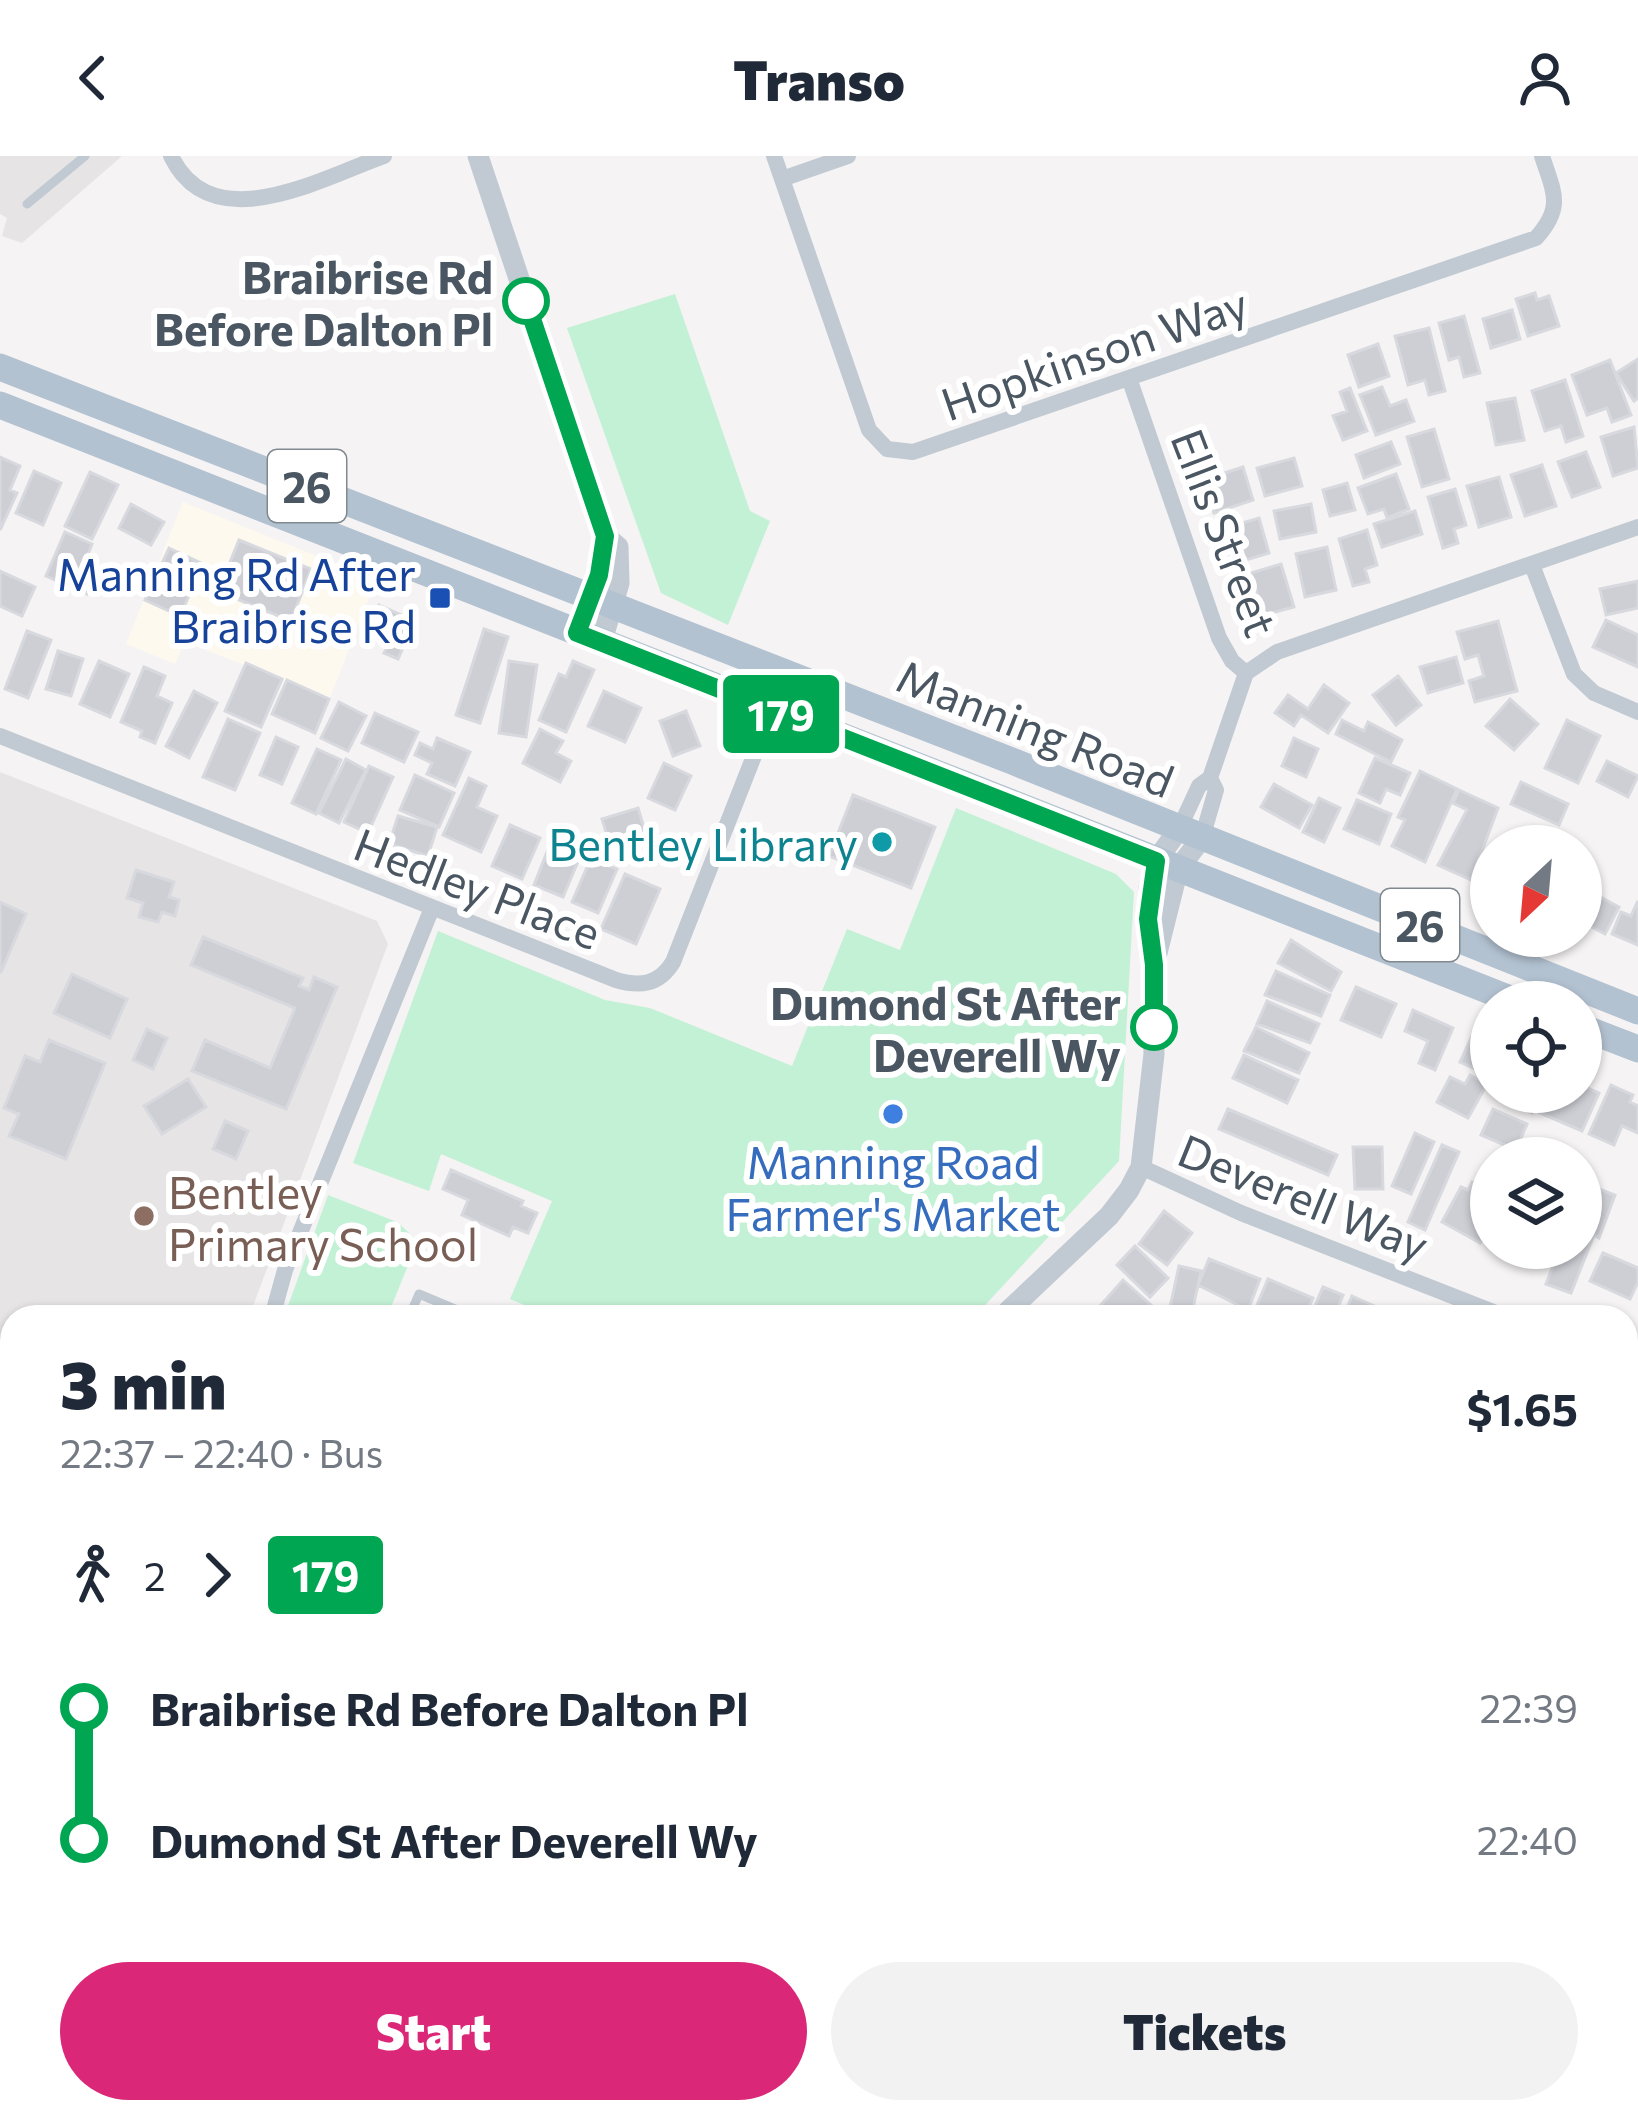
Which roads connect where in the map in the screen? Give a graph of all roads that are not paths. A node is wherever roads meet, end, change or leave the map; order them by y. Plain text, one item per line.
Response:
1 (85, 156) edge
2 (170, 156) edge
3 (384, 156) edge
4 (478, 156) edge
5 (774, 156) edge
6 (848, 156) edge
7 (1541, 156) edge
8 (782, 179) junction
9 (28, 204) dead end
10 (0, 367) edge
11 (1129, 379) junction
12 (0, 405) edge
13 (1638, 527) edge
14 (1532, 565) junction
15 (601, 601) junction
16 (589, 638) junction
17 (1246, 673) junction
18 (772, 710) junction
19 (1638, 712) edge
20 (0, 736) edge
21 (1191, 834) junction
22 (1167, 865) junction
23 (432, 908) junction
24 (1470, 983) edge
25 (1638, 1011) edge
26 (1602, 1035) edge
27 (1638, 1049) edge
28 (1141, 1167) junction
29 (275, 1305) edge
30 (414, 1305) edge
31 (446, 1305) edge
32 (1015, 1305) edge
33 (1475, 1305) edge

1 - 9 lane
2 - 3 street
4 - 15 street
5 - 8 street, Hopkinson Way
6 - 8 street
7 - 11 street, Hopkinson Way
8 - 11 street, Hopkinson Way
10 - 15 main road, Manning Road / 26
11 - 17 street, Ellis Street
12 - 16 main road, Manning Road / 26
13 - 14 street
14 - 17 street
14 - 19 street
15 - 16 street
15 - 21 main road, Manning Road / 26
16 - 18 main road, Manning Road / 26
17 - 21 street, Ellis Street
18 - 22 main road, Manning Road / 26
18 - 23 street, Hedley Place
20 - 23 street, Hedley Place
21 - 22 street
21 - 25 main road, Manning Road / 26
22 - 24 main road, Manning Road / 26
22 - 28 street
23 - 29 street
26 - 27 main road
28 - 32 street
28 - 33 street, Deverell Way
30 - 31 lane

